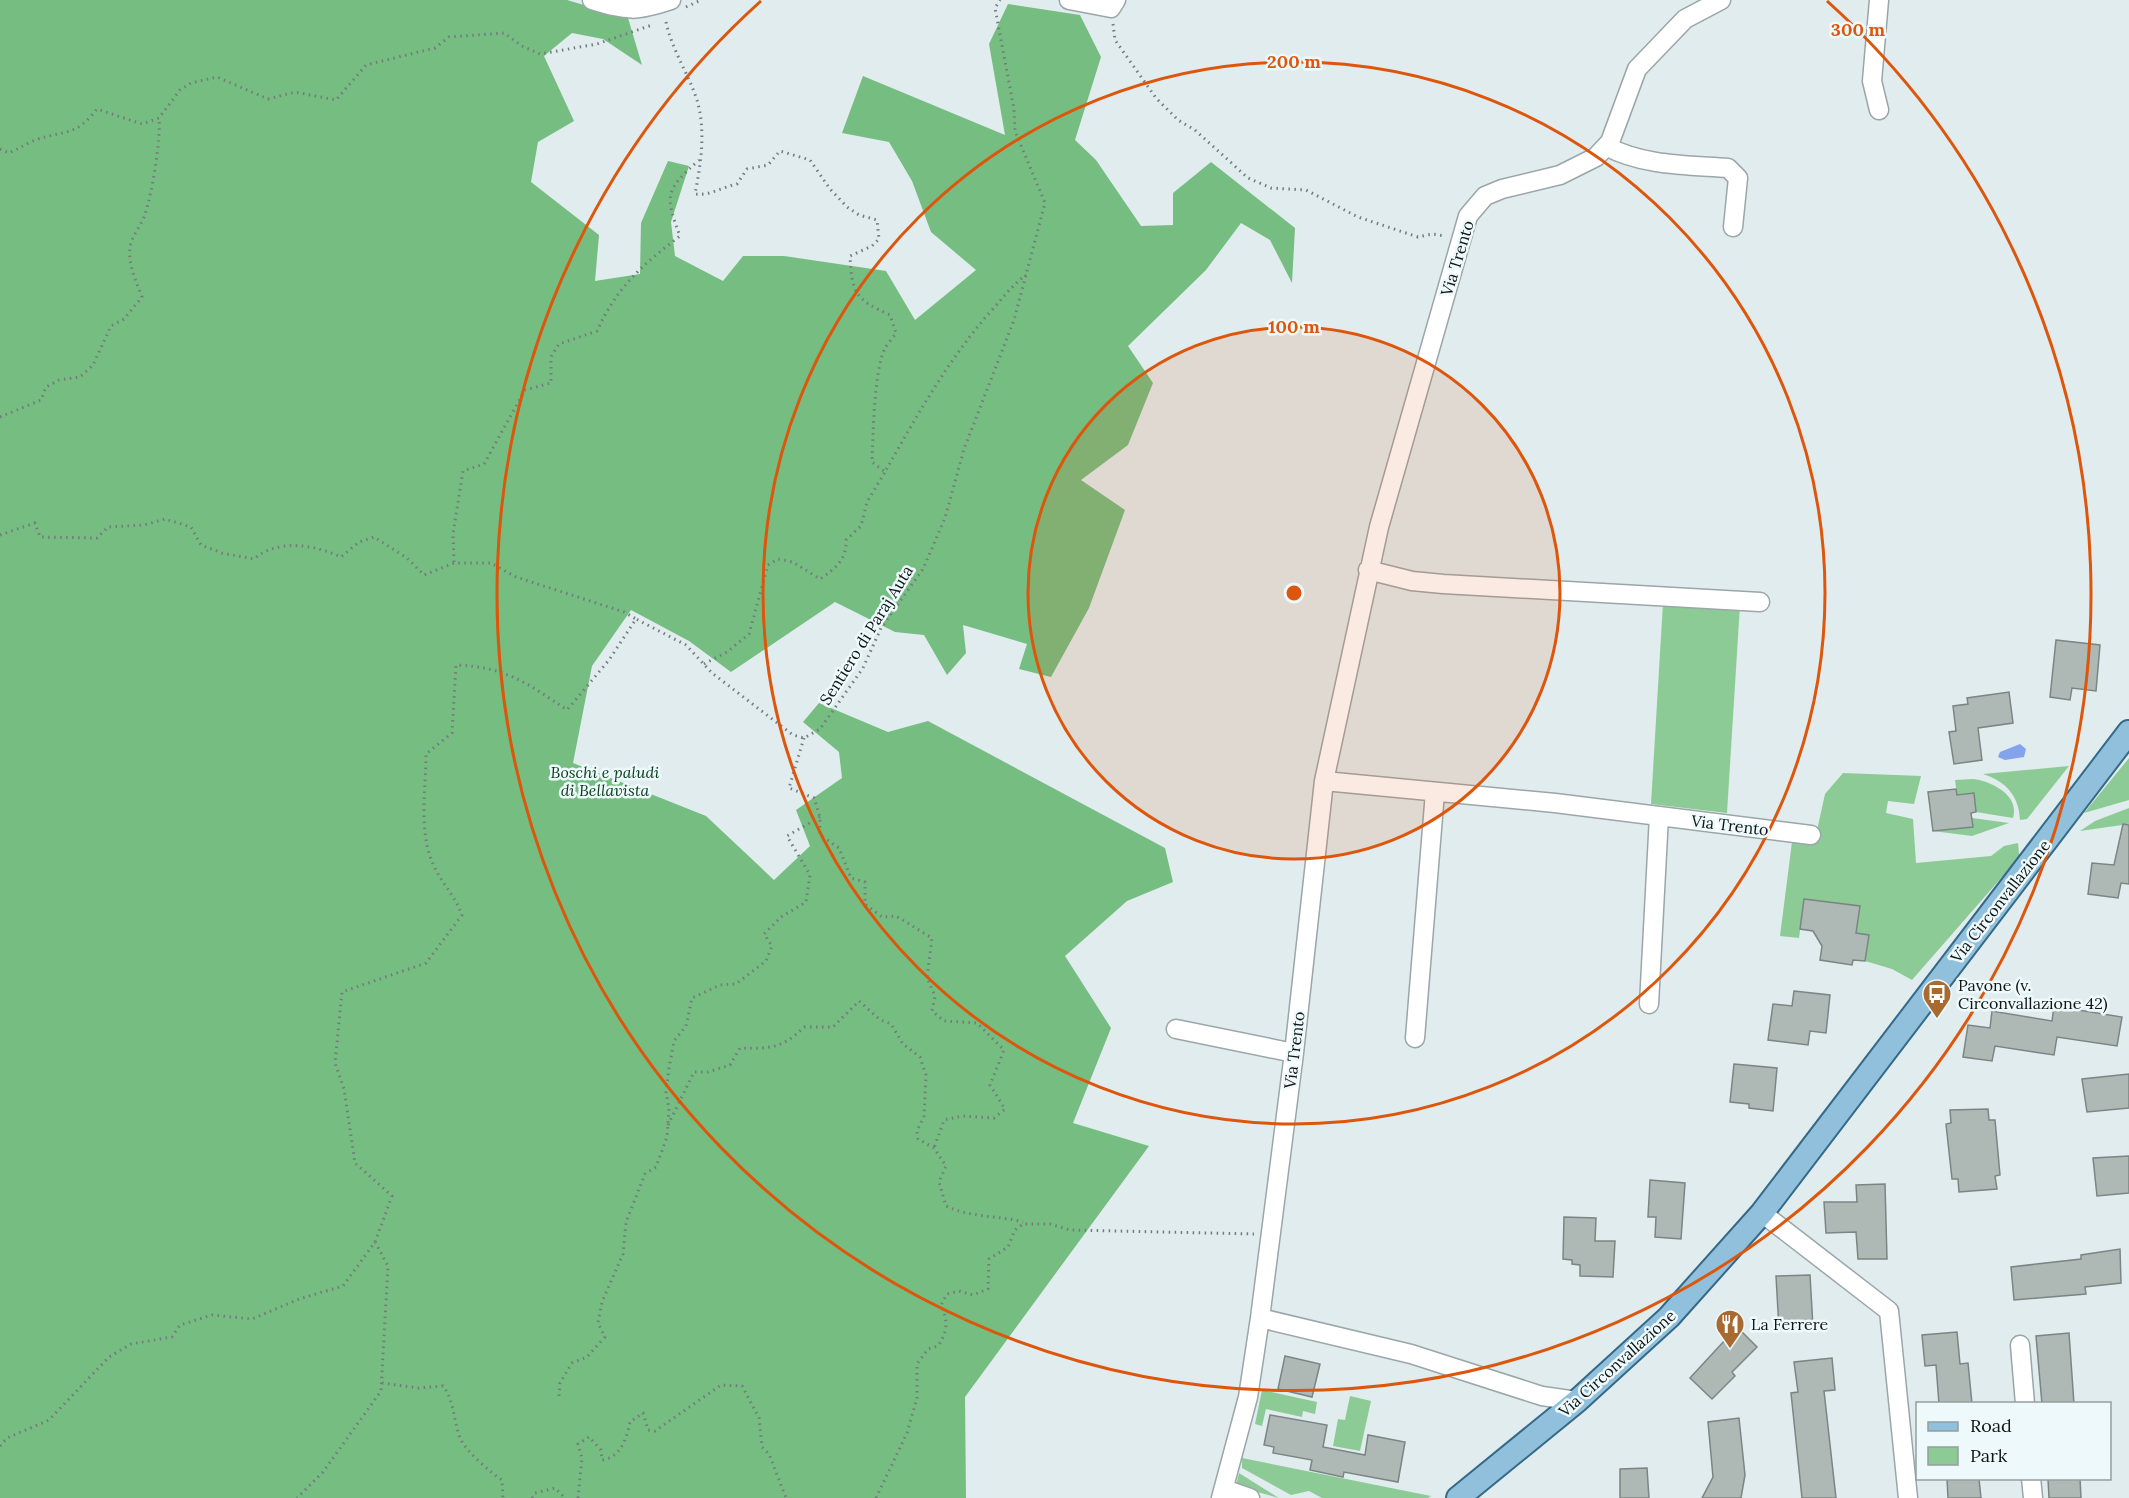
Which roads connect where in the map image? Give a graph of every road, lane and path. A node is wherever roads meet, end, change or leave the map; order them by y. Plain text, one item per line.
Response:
1 (592, 0) edge
2 (701, 0) edge
3 (1000, 0) edge
4 (1069, 0) edge
5 (1720, 0) edge
6 (1879, 0) edge
7 (1114, 4) edge
8 (674, 9) edge
9 (666, 22) junction
10 (1879, 110) dead end
11 (159, 118) junction
12 (1606, 146) junction
13 (0, 149) edge
14 (701, 158) junction
15 (1733, 227) dead end
16 (1462, 238) junction
17 (1026, 275) junction
18 (0, 417) edge
19 (885, 472) junction
20 (0, 535) edge
21 (454, 563) junction
22 (1368, 570) junction
23 (1760, 602) dead end
24 (636, 620) junction
25 (704, 664) junction
26 (2129, 732) edge
27 (804, 738) junction
28 (1324, 780) junction
29 (1435, 792) junction
30 (1659, 816) junction
31 (820, 817) junction
32 (1811, 835) dead end
33 (1649, 1004) dead end
34 (1176, 1029) dead end
35 (1415, 1038) dead end
36 (1294, 1053) junction
37 (667, 1126) junction
38 (934, 1148) junction
39 (1762, 1213) junction
40 (1028, 1224) junction
41 (1269, 1234) junction
42 (375, 1242) junction
43 (1260, 1318) junction
44 (2020, 1345) dead end
45 (381, 1383) junction
46 (559, 1396) dead end
47 (1576, 1401) junction
48 (2025, 1402) edge
49 (0, 1446) edge
50 (2031, 1480) edge
51 (1223, 1493) edge
52 (297, 1498) edge
53 (503, 1498) edge
54 (532, 1498) edge
55 (565, 1498) edge
56 (578, 1498) edge
57 (786, 1498) edge
58 (876, 1498) edge
59 (1250, 1498) edge
60 (1458, 1498) edge
61 (1908, 1498) edge
62 (2033, 1498) edge

1 - 8 street
2 - 8 path
3 - 17 path, Sentiero di Paraj Auta
4 - 7 street
5 - 12 street, Via Trento
6 - 10 street
7 - 16 path
8 - 9 path
9 - 11 path
9 - 14 path
11 - 13 path
11 - 18 path
12 - 15 street
12 - 16 street, Via Trento
14 - 19 path
14 - 21 path
16 - 22 street, Via Trento
17 - 19 path
17 - 27 path, Sentiero di Paraj Auta
19 - 25 path
20 - 21 path
21 - 24 path
22 - 23 street
22 - 28 street, Via Trento
24 - 25 path
24 - 42 path
25 - 27 path
26 - 39 main road, Via Circonvallazione
27 - 31 path
28 - 29 street, Via Trento
28 - 36 street, Via Trento
29 - 30 street, Via Trento
29 - 35 street
30 - 32 street, Via Trento
30 - 33 street
31 - 37 path
31 - 38 path
34 - 36 street
36 - 41 street, Via Trento
37 - 38 path
37 - 46 path
38 - 40 path
39 - 47 main road, Via Circonvallazione
39 - 61 street
40 - 41 path
40 - 58 path
41 - 43 street, Via Trento
42 - 45 path
42 - 49 path
43 - 47 street
43 - 51 street, Via Trento
44 - 48 street
45 - 52 path
45 - 53 path
47 - 60 main road, Via Circonvallazione
50 - 62 street
51 - 59 street
54 - 55 path
56 - 57 path

